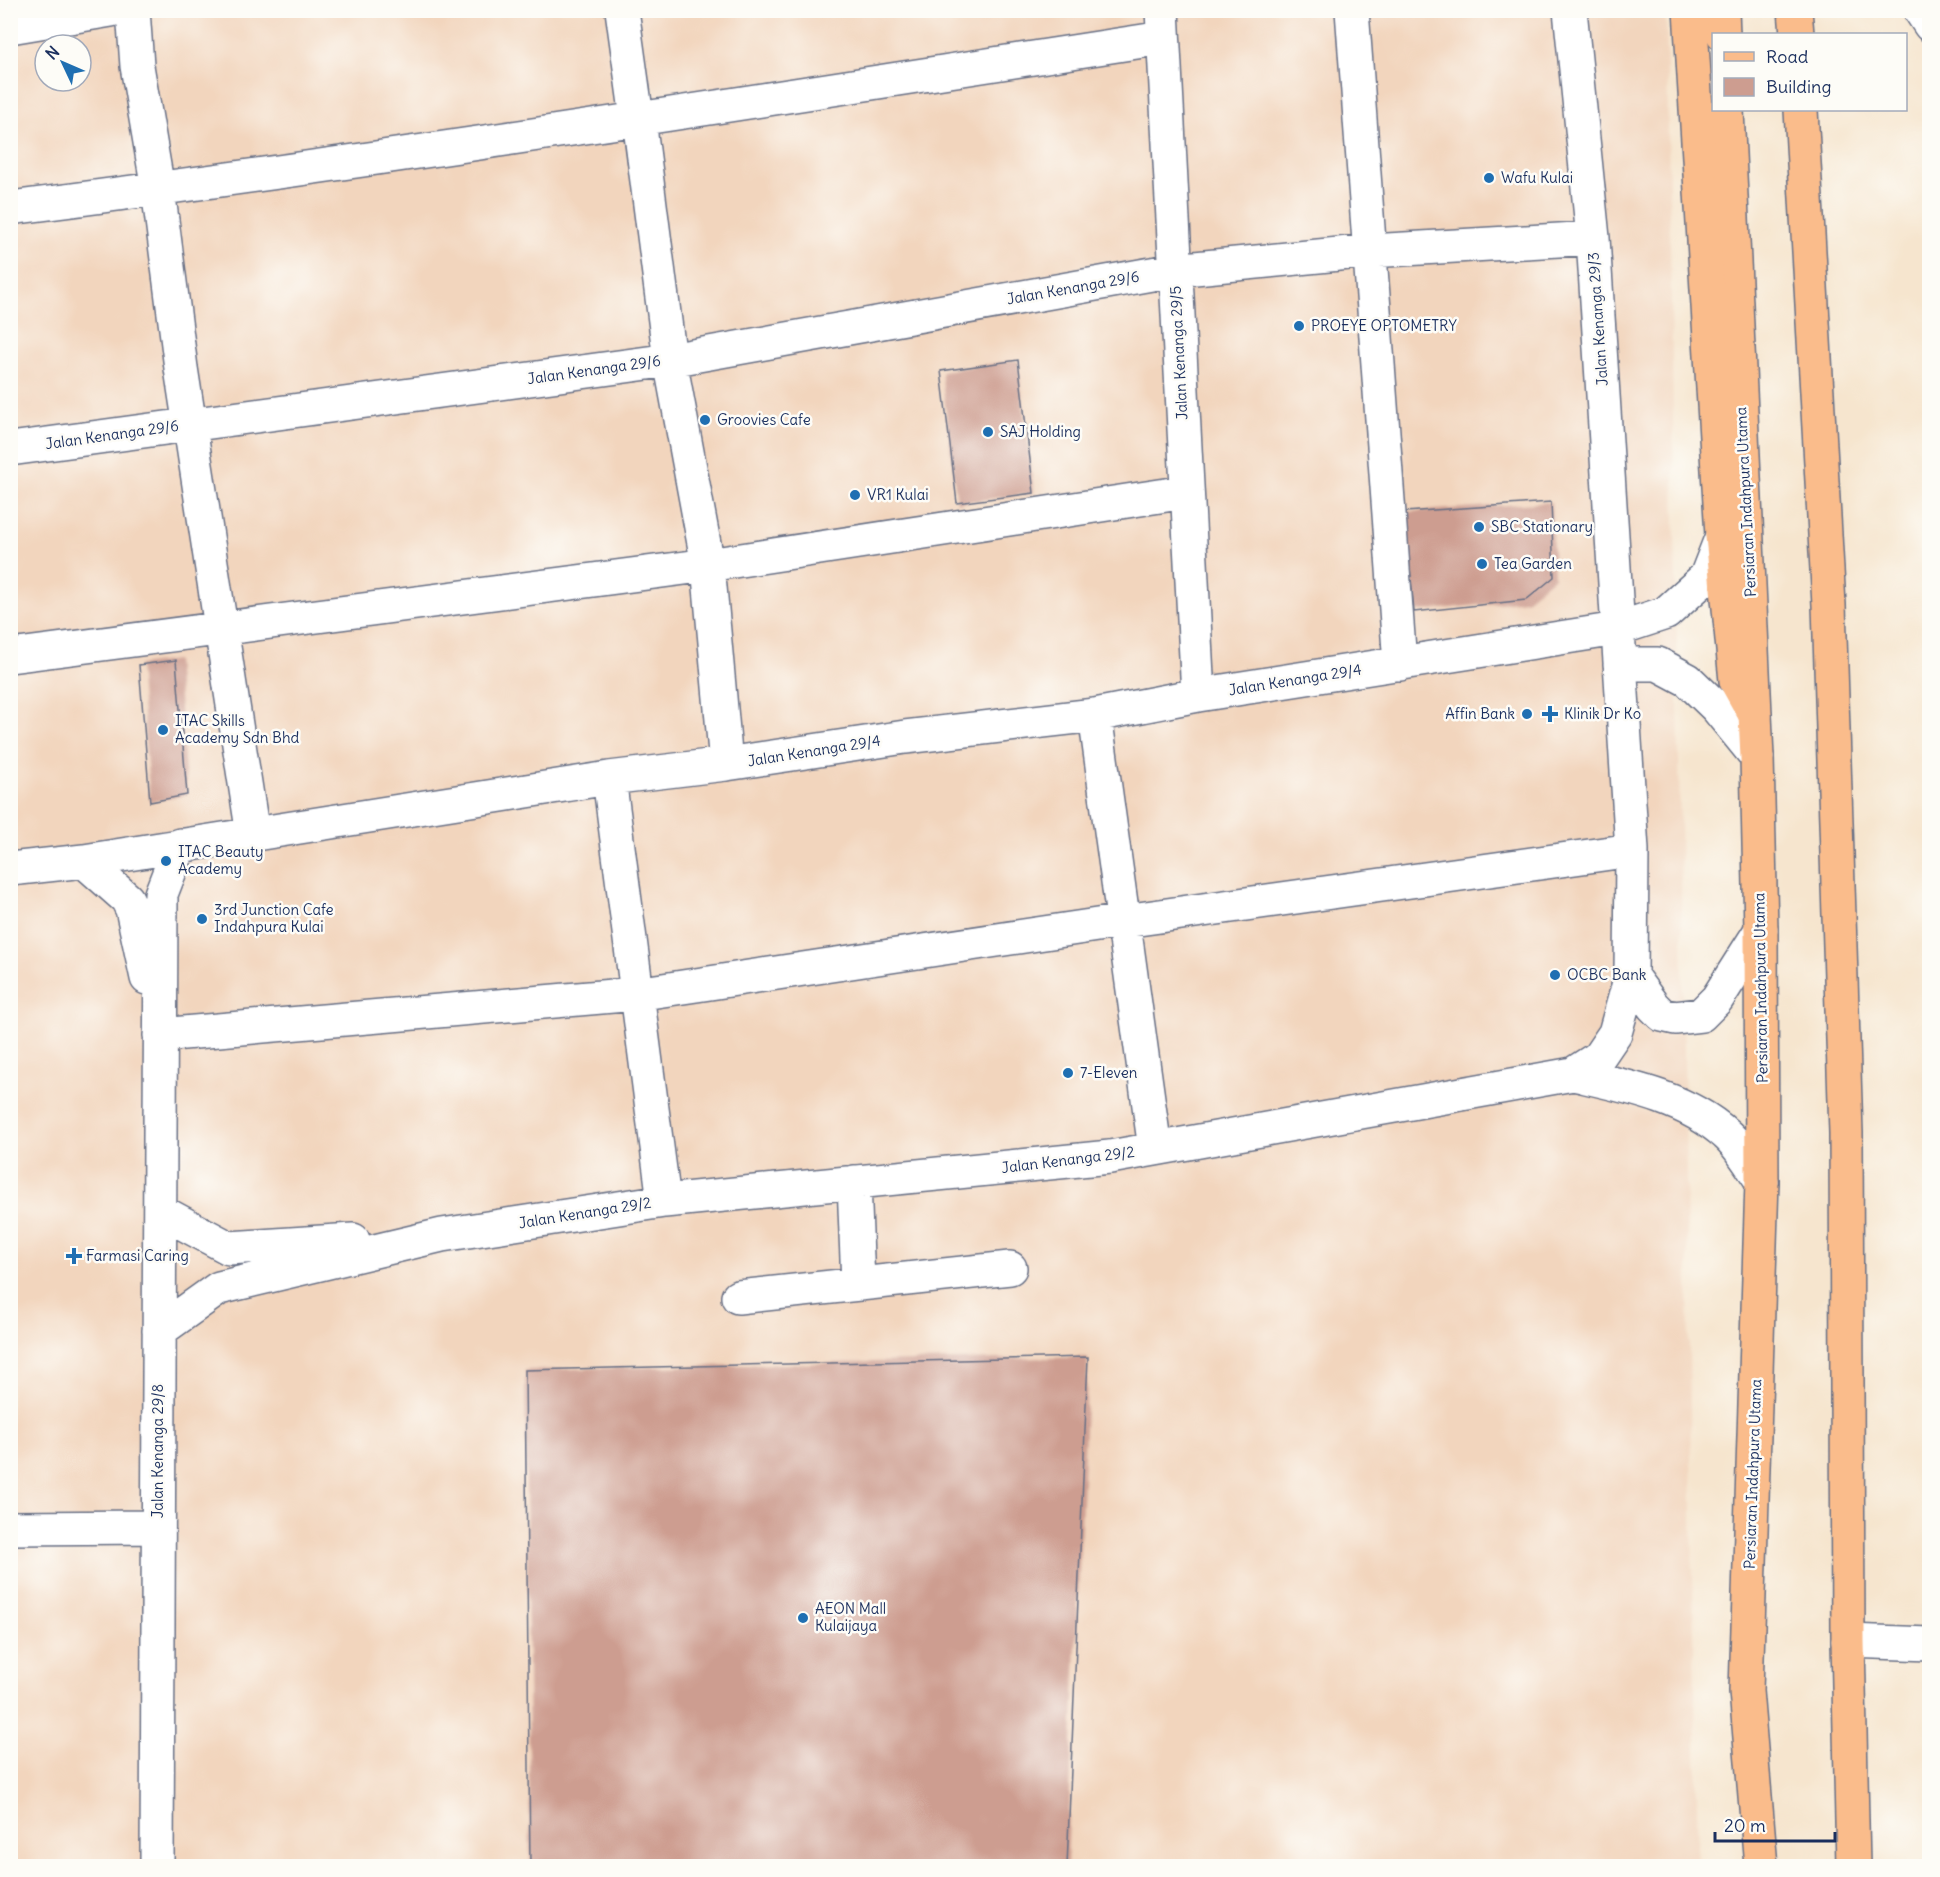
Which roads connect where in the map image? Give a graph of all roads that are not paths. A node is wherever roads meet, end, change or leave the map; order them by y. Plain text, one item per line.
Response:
1 (111, 10) edge
2 (132, 10) edge
3 (622, 10) edge
4 (1352, 10) edge
5 (1570, 10) edge
6 (1690, 10) edge
7 (1722, 10) edge
8 (1795, 10) edge
9 (1920, 10) edge
10 (1163, 24) edge
11 (1929, 25) edge
12 (10, 27) edge
13 (1723, 33) edge
14 (1797, 33) edge
15 (1727, 111) edge
16 (1801, 111) edge
17 (639, 119) junction
18 (158, 189) junction
19 (10, 208) edge
20 (1593, 237) junction
21 (1370, 251) junction
22 (1174, 270) junction
23 (670, 360) junction
24 (190, 424) junction
25 (10, 449) edge
26 (1186, 492) junction
27 (1722, 536) junction
28 (708, 565) junction
29 (1617, 629) junction
30 (221, 630) junction
31 (10, 656) edge
32 (1400, 664) junction
33 (1620, 664) junction
34 (1198, 695) junction
35 (1095, 715) junction
36 (1755, 715) junction
37 (1757, 757) junction
38 (726, 764) junction
39 (609, 778) junction
40 (253, 835) junction
41 (180, 845) junction
42 (1632, 850) junction
43 (84, 861) junction
44 (10, 868) edge
45 (1124, 921) junction
46 (1761, 930) junction
47 (1631, 976) junction
48 (636, 994) junction
49 (160, 1035) junction
50 (1573, 1074) junction
51 (1155, 1149) junction
52 (1762, 1181) junction
53 (854, 1182) junction
54 (664, 1201) junction
55 (160, 1211) junction
56 (442, 1235) junction
57 (1010, 1268) dead end
58 (858, 1284) junction
59 (738, 1297) dead end
60 (159, 1331) junction
61 (158, 1527) junction
62 (10, 1528) edge
63 (1848, 1641) junction
64 (1929, 1644) edge
65 (157, 1866) edge
66 (1761, 1866) edge
67 (1853, 1866) edge

1 - 12 street
2 - 18 street
3 - 17 street
4 - 21 street
5 - 20 street, Jalan Kenanga 29/3
6 - 27 main road
7 - 13 main road
8 - 14 main road
9 - 11 street
10 - 17 street
10 - 22 street, Jalan Kenanga 29/5
15 - 36 main road, Persiaran Indahpura Utama
16 - 63 main road
17 - 18 street
17 - 23 street
18 - 19 street
18 - 24 street
20 - 21 street, Jalan Kenanga 29/6
20 - 29 street, Jalan Kenanga 29/3
21 - 22 street, Jalan Kenanga 29/6
21 - 32 street
22 - 23 street, Jalan Kenanga 29/6
22 - 26 street, Jalan Kenanga 29/5
23 - 24 street, Jalan Kenanga 29/6
23 - 28 street
24 - 25 street, Jalan Kenanga 29/6
24 - 30 street
26 - 28 street
26 - 34 street, Jalan Kenanga 29/5
27 - 29 street, Jalan Kenanga 29/4
27 - 36 main road
28 - 30 street
28 - 38 street
29 - 32 street, Jalan Kenanga 29/4
29 - 33 street, Jalan Kenanga 29/3
30 - 31 street
30 - 40 street
32 - 34 street, Jalan Kenanga 29/4
33 - 37 street
33 - 42 street, Jalan Kenanga 29/3
34 - 35 street, Jalan Kenanga 29/4
35 - 38 street, Jalan Kenanga 29/4
35 - 45 street
36 - 37 main road, Persiaran Indahpura Utama
37 - 46 main road, Persiaran Indahpura Utama
38 - 39 street, Jalan Kenanga 29/4
39 - 40 street, Jalan Kenanga 29/4
39 - 48 street
40 - 41 street, Jalan Kenanga 29/4
41 - 43 street, Jalan Kenanga 29/4
41 - 49 street, Jalan Kenanga 29/8
42 - 45 street
42 - 47 street, Jalan Kenanga 29/2
43 - 44 street, Jalan Kenanga 29/4
43 - 49 street, Jalan Kenanga 29/8
45 - 48 street
45 - 51 street
46 - 47 street
46 - 52 main road, Persiaran Indahpura Utama
47 - 50 street, Jalan Kenanga 29/2
48 - 49 street
48 - 54 street
49 - 55 street, Jalan Kenanga 29/8
50 - 51 street, Jalan Kenanga 29/2
50 - 52 street
51 - 53 street, Jalan Kenanga 29/2
52 - 66 main road, Persiaran Indahpura Utama
53 - 54 street, Jalan Kenanga 29/2
53 - 58 street
54 - 56 street, Jalan Kenanga 29/2
55 - 56 street, Jalan Kenanga 29/2
55 - 60 street, Jalan Kenanga 29/8
56 - 60 street, Jalan Kenanga 29/2
57 - 58 street
58 - 59 street
60 - 61 street, Jalan Kenanga 29/8
61 - 62 street
61 - 65 street, Jalan Kenanga 29/8
63 - 64 street
63 - 67 main road

